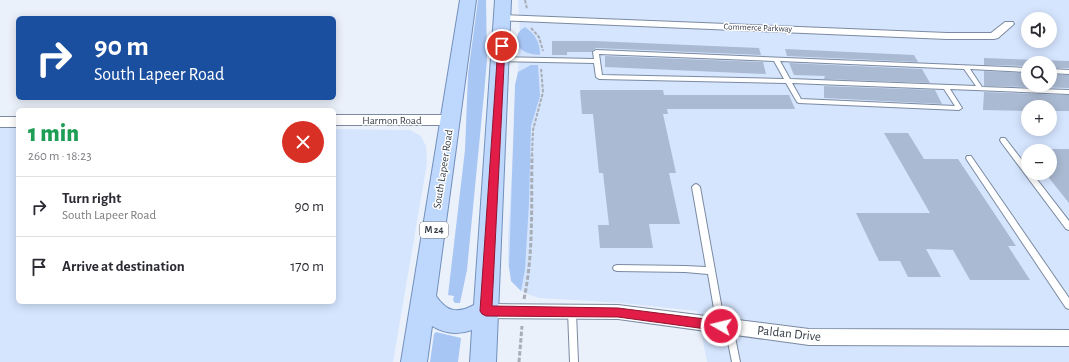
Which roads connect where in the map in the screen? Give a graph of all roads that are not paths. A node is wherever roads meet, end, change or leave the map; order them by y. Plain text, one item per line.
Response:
1 (468, 0) edge
2 (503, 9) edge
3 (1009, 24) dead end
4 (501, 59) junction
5 (597, 60) junction
6 (776, 60) junction
7 (966, 68) junction
8 (1021, 70) edge
9 (1057, 71) edge
10 (1069, 72) edge
11 (789, 81) junction
12 (946, 87) junction
13 (981, 88) junction
14 (1069, 92) edge
15 (336, 120) edge
16 (451, 120) junction
17 (0, 122) edge
18 (16, 122) edge
19 (1003, 140) dead end
20 (969, 158) dead end
21 (1021, 164) edge
22 (1033, 180) edge
23 (696, 186) dead end
24 (1069, 227) edge
25 (616, 268) dead end
26 (712, 271) junction
27 (424, 299) junction
28 (1069, 305) edge
29 (486, 311) junction
30 (572, 312) junction
31 (725, 326) junction
32 (1069, 338) edge
33 (414, 362) edge
34 (483, 362) edge
35 (574, 362) edge
36 (736, 362) edge

1 - 16 main road, South Lapeer Road / M 24
2 - 3 street, Commerce Parkway
2 - 4 main road
4 - 5 lane
4 - 29 main road
5 - 6 lane
5 - 11 lane
6 - 7 lane
6 - 11 lane
7 - 8 lane
7 - 13 lane
9 - 10 lane
11 - 12 lane
11 - 12 lane
12 - 13 lane
13 - 14 lane
15 - 16 street, Harmon Road
16 - 27 main road, South Lapeer Road / M 24
17 - 18 street
19 - 21 lane
20 - 28 lane
22 - 24 lane
23 - 26 lane
25 - 26 lane
26 - 31 lane
27 - 29 main road
27 - 33 main road, South Lapeer Road / M 24
29 - 30 street, Paldan Drive
29 - 34 main road
30 - 31 street, Paldan Drive
30 - 35 lane
31 - 32 street, Paldan Drive
31 - 36 lane

